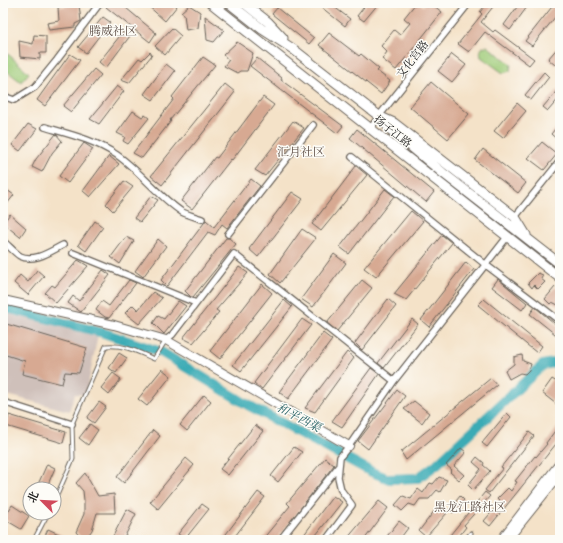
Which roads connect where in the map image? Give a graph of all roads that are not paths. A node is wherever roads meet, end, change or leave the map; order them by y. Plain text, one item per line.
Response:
1 (100, 3) edge
2 (211, 3) edge
3 (229, 3) edge
4 (244, 3) edge
5 (469, 3) edge
6 (293, 49) junction
7 (3, 96) edge
8 (379, 116) junction
9 (313, 125) dead end
10 (45, 127) dead end
11 (371, 128) junction
12 (352, 157) dead end
13 (560, 161) edge
14 (515, 217) junction
15 (202, 219) dead end
16 (228, 234) dead end
17 (508, 236) junction
18 (529, 240) junction
19 (3, 241) edge
20 (63, 245) dead end
21 (73, 254) dead end
22 (560, 264) edge
23 (486, 265) junction
24 (560, 278) edge
25 (3, 300) edge
26 (196, 303) junction
27 (560, 321) edge
28 (166, 340) junction
29 (394, 381) junction
30 (3, 402) edge
31 (72, 424) junction
32 (349, 446) junction
33 (560, 463) edge
34 (338, 467) junction
35 (560, 474) edge
36 (557, 483) edge
37 (62, 484) edge
38 (44, 521) edge
39 (471, 533) dead end
40 (34, 540) edge
41 (280, 540) edge
42 (326, 540) edge
43 (465, 540) edge
44 (501, 540) edge
45 (508, 540) edge

1 - 7 street
2 - 11 main road, 扬子江路
3 - 6 main road, 扬子江路
4 - 6 main road
5 - 8 street, 文化宫路
6 - 8 main road, 扬子江路
8 - 11 street, 文化宫路
8 - 14 main road
8 - 18 main road, 扬子江路
9 - 16 street
10 - 15 street
11 - 17 main road, 扬子江路
12 - 23 street
13 - 14 street
14 - 18 main road
17 - 23 street
17 - 24 main road, 扬子江路
18 - 22 main road, 扬子江路
19 - 20 street
21 - 26 street
23 - 27 street
23 - 29 street
25 - 28 street
26 - 28 street
26 - 29 street
28 - 31 lane
28 - 32 street
29 - 32 street
30 - 31 street
31 - 37 lane
32 - 34 street
33 - 44 street
34 - 41 street
34 - 42 street
35 - 36 street
36 - 45 street
38 - 40 lane
39 - 43 lane

